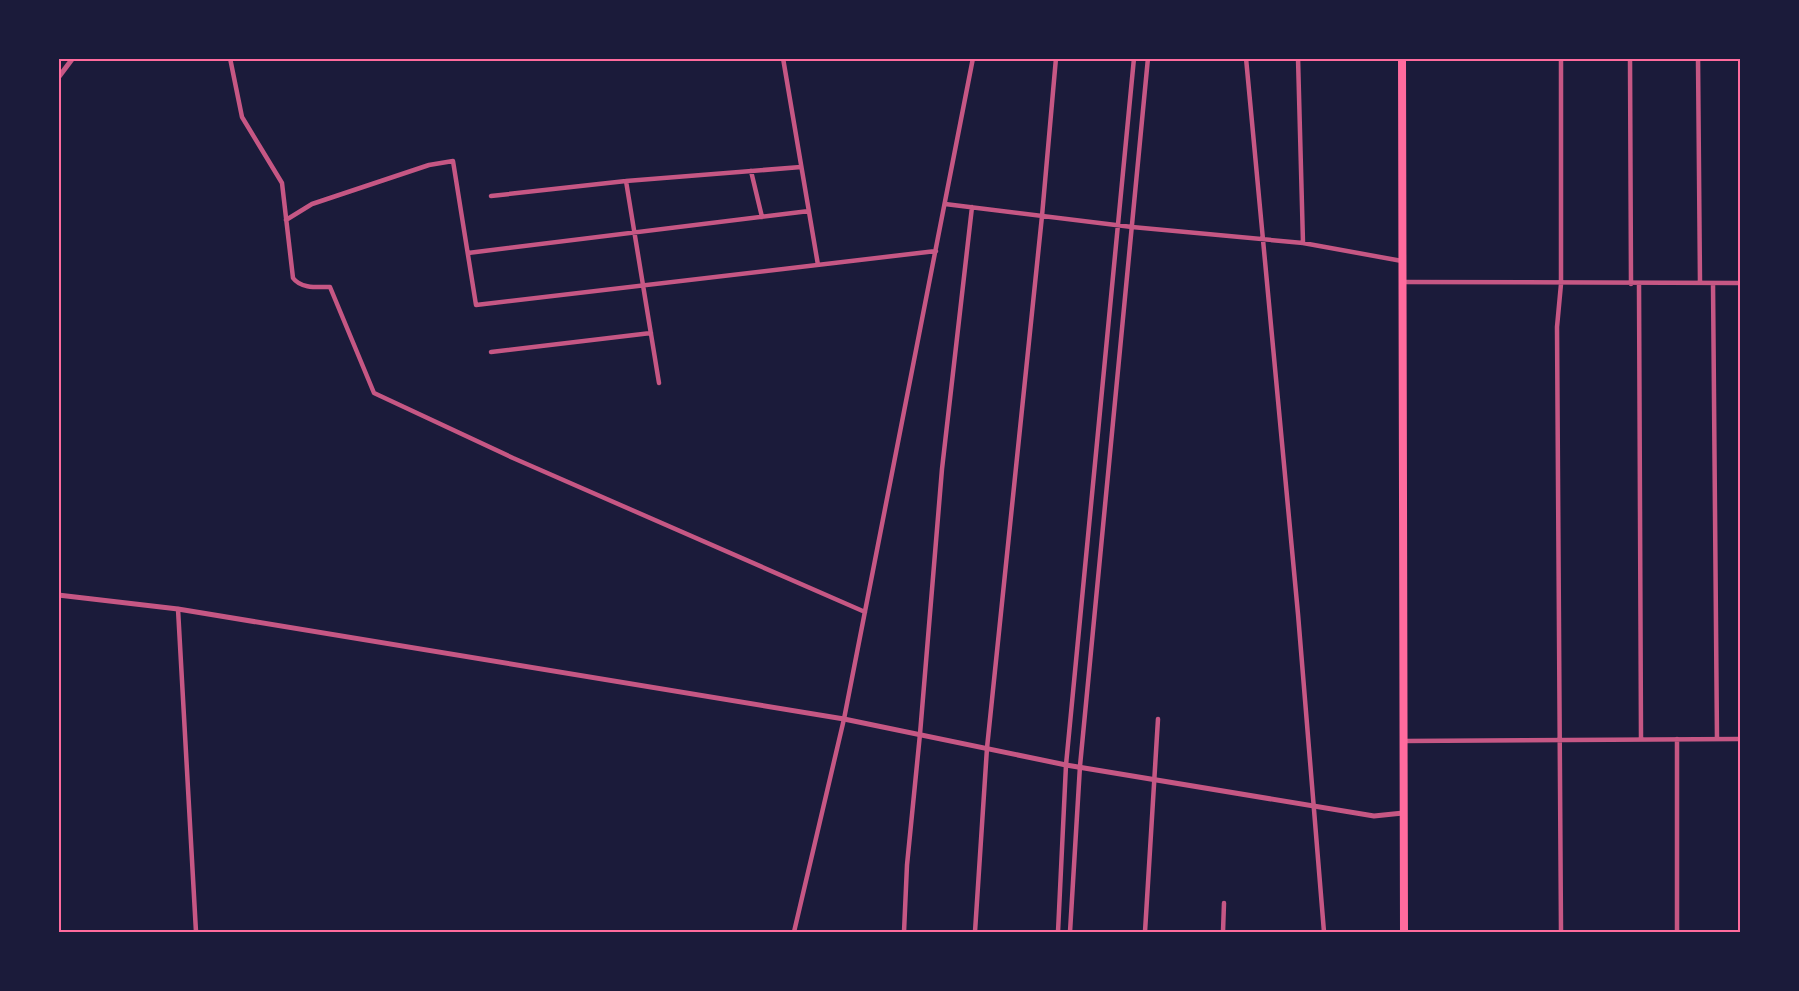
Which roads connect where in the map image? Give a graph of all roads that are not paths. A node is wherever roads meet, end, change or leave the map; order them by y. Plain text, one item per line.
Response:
1 (73, 58) edge
2 (230, 58) edge
3 (783, 58) edge
4 (973, 58) edge
5 (1056, 58) edge
6 (1134, 58) edge
7 (1148, 58) edge
8 (1246, 58) edge
9 (1298, 58) edge
10 (1402, 58) edge
11 (1561, 58) edge
12 (1630, 58) edge
13 (1698, 58) edge
14 (58, 78) edge
15 (801, 167) junction
16 (751, 171) junction
17 (626, 181) junction
18 (491, 196) dead end
19 (945, 204) junction
20 (972, 207) junction
21 (809, 211) junction
22 (1042, 216) junction
23 (762, 217) junction
24 (286, 219) junction
25 (1118, 225) junction
26 (1132, 227) junction
27 (635, 232) junction
28 (1262, 238) junction
29 (1303, 243) junction
30 (936, 251) junction
31 (468, 253) junction
32 (1402, 261) junction
33 (818, 265) junction
34 (1402, 282) junction
35 (1700, 283) junction
36 (1713, 283) junction
37 (1740, 283) edge
38 (1561, 284) junction
39 (1631, 284) junction
40 (1639, 284) junction
41 (644, 285) junction
42 (651, 333) junction
43 (491, 352) dead end
44 (659, 383) dead end
45 (58, 595) edge
46 (178, 609) junction
47 (865, 612) junction
48 (844, 719) junction
49 (1158, 719) dead end
50 (920, 734) junction
51 (1677, 739) junction
52 (1717, 739) junction
53 (1740, 739) edge
54 (1560, 740) junction
55 (1641, 740) junction
56 (1403, 741) junction
57 (987, 748) junction
58 (1066, 765) junction
59 (1080, 766) junction
60 (1154, 779) junction
61 (1313, 804) junction
62 (1403, 813) junction
63 (1224, 903) dead end
64 (196, 933) edge
65 (794, 933) edge
66 (904, 933) edge
67 (975, 933) edge
68 (1058, 933) edge
69 (1070, 933) edge
70 (1145, 933) edge
71 (1223, 933) edge
72 (1324, 933) edge
73 (1404, 933) edge
74 (1561, 933) edge
75 (1677, 933) edge

1 - 14 street
2 - 24 street
3 - 15 street
4 - 19 street
5 - 22 street
6 - 25 street
7 - 26 street
8 - 28 street
9 - 29 street
10 - 32 highway
11 - 38 street
12 - 39 street
13 - 35 street
15 - 16 street
15 - 21 street
16 - 17 street
16 - 23 street
17 - 18 street
17 - 27 street
19 - 20 street
19 - 30 street
20 - 22 street
20 - 50 street
21 - 23 street
21 - 33 street
22 - 25 street
22 - 57 street
23 - 27 street
24 - 31 street
24 - 47 street
25 - 26 street
25 - 58 street
26 - 28 street
26 - 59 street
27 - 31 street
27 - 41 street
28 - 29 street
28 - 61 street
29 - 32 street
30 - 33 street
30 - 47 street
31 - 41 street
32 - 34 highway
33 - 41 street
34 - 38 street
34 - 56 highway
35 - 36 street
35 - 40 street
36 - 37 street
36 - 52 street
38 - 39 street
38 - 54 street
39 - 40 street
40 - 55 street
41 - 42 street
42 - 43 street
42 - 44 street
45 - 46 street
46 - 48 street
46 - 64 street
47 - 48 street
48 - 50 street
48 - 65 street
49 - 60 street
50 - 57 street
50 - 66 street
51 - 52 street
51 - 55 street
51 - 75 street
52 - 53 street
54 - 55 street
54 - 56 street
54 - 74 street
56 - 62 highway
57 - 58 street
57 - 67 street
58 - 59 street
58 - 68 street
59 - 60 street
59 - 69 street
60 - 61 street
60 - 70 street
61 - 62 street
61 - 72 street
62 - 73 highway
63 - 71 street

